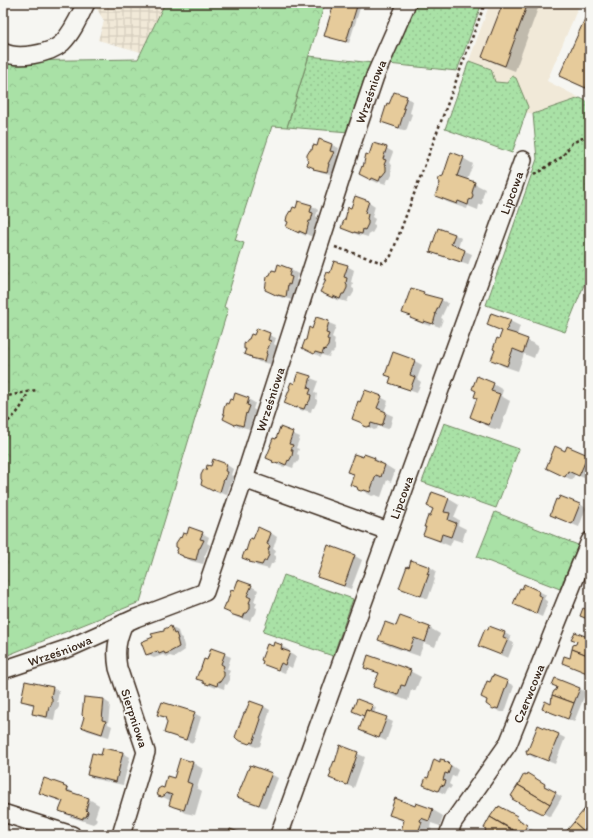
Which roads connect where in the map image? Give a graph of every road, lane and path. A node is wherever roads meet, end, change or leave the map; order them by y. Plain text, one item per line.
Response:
1 (86, 3) edge
2 (407, 3) edge
3 (485, 3) edge
4 (3, 52) edge
5 (590, 128) edge
6 (523, 160) dead end
7 (515, 182) junction
8 (321, 242) junction
9 (36, 390) dead end
10 (28, 392) junction
11 (3, 397) edge
12 (3, 425) edge
13 (244, 479) junction
14 (388, 531) junction
15 (588, 552) edge
16 (124, 623) junction
17 (3, 670) edge
18 (3, 813) edge
19 (72, 835) edge
20 (121, 835) edge
21 (279, 835) edge
22 (448, 835) edge

1 - 4 street
2 - 8 street, Wrześniowa
3 - 8 path
5 - 7 path
6 - 7 street, Lipcowa
7 - 14 street, Lipcowa
8 - 13 street, Wrześniowa
9 - 10 path
10 - 11 path
10 - 12 path
13 - 14 street
13 - 16 street, Wrześniowa
14 - 21 street, Lipcowa
15 - 22 street, Czerwcowa
16 - 17 street, Wrześniowa
16 - 20 street, Sierpniowa
18 - 19 street

